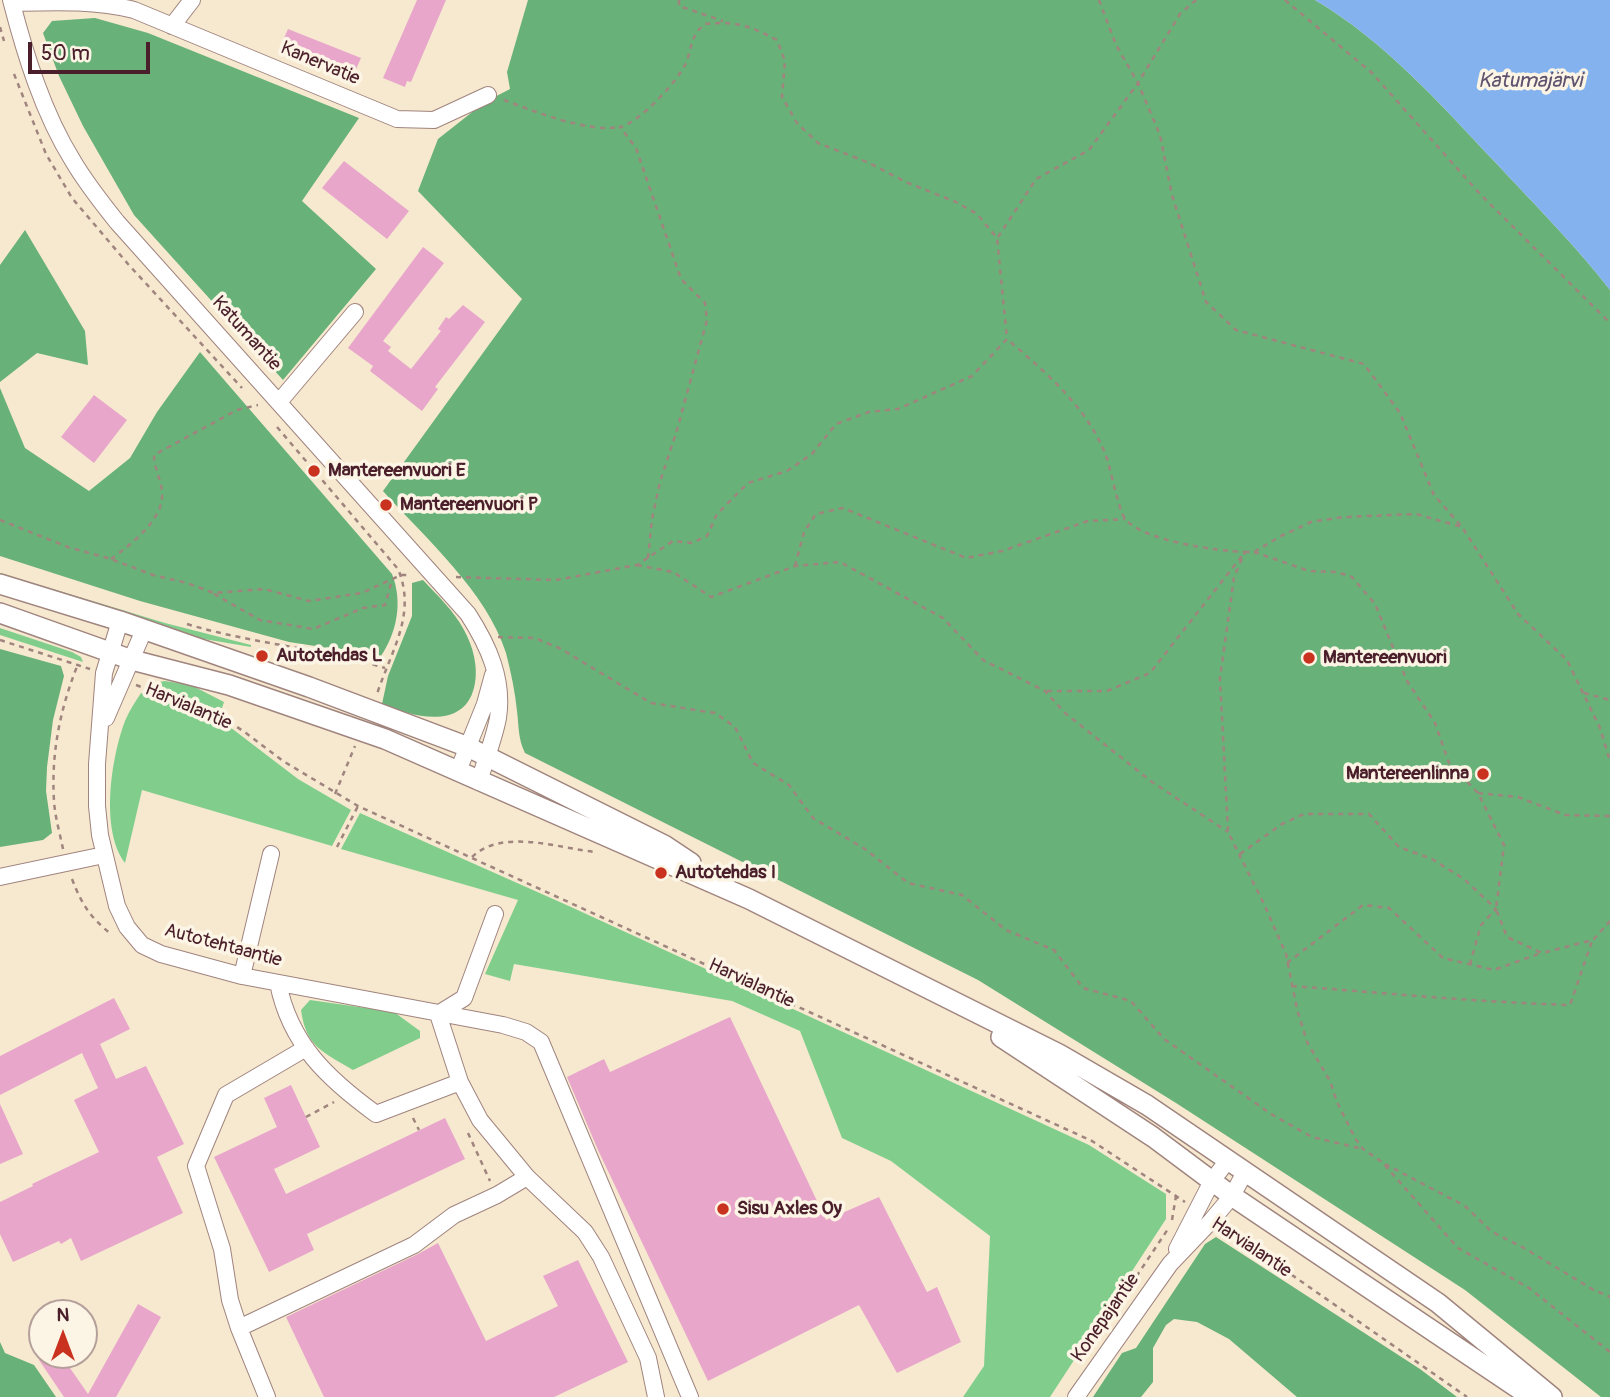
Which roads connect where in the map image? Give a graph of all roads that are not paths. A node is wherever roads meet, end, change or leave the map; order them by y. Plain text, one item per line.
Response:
1 (192, 0) edge
2 (11, 1) edge
3 (172, 26) junction
4 (488, 95) road end
5 (355, 313) dead end
6 (279, 401) junction
7 (0, 584) edge
8 (0, 613) edge
9 (120, 621) junction
10 (144, 630) junction
11 (110, 653) junction
12 (132, 660) junction
13 (494, 670) junction
14 (101, 730) junction
15 (468, 747) junction
16 (486, 757) junction
17 (458, 771) junction
18 (479, 782) junction
19 (271, 854) dead end
20 (104, 855) junction
21 (0, 877) edge
22 (748, 899) junction
23 (495, 914) dead end
24 (242, 976) junction
25 (278, 983) junction
26 (933, 991) junction
27 (438, 1014) junction
28 (306, 1048) junction
29 (460, 1082) junction
30 (1228, 1160) junction
31 (1245, 1172) junction
32 (527, 1177) junction
33 (1212, 1181) junction
34 (1231, 1196) junction
35 (1170, 1264) junction
36 (239, 1328) junction
37 (267, 1397) edge
38 (656, 1397) edge
39 (690, 1397) edge
40 (1076, 1397) edge
41 (1531, 1397) edge
42 (1552, 1397) edge

1 - 3 street
2 - 3 street, Kanervatie
2 - 6 street, Katumantie
3 - 4 street, Kanervatie
5 - 6 street
6 - 13 street, Katumantie
7 - 9 main road, Harvialantie
8 - 11 main road, Harvialantie
9 - 10 main road, Harvialantie
9 - 11 street, Autotehtaantie
10 - 12 street, Autotehtaantie
10 - 15 main road, Harvialantie
11 - 12 main road, Harvialantie
11 - 14 street, Autotehtaantie
12 - 14 street, Autotehtaantie
12 - 17 main road, Harvialantie
13 - 15 street
13 - 16 street, Katumantie
14 - 20 street, Autotehtaantie
15 - 16 main road, Harvialantie
15 - 17 street
16 - 18 street, Katumantie
16 - 22 main road, Harvialantie
17 - 18 main road, Harvialantie
18 - 22 main road, Harvialantie
19 - 24 street
20 - 21 street
20 - 24 street, Autotehtaantie
22 - 26 main road, Harvialantie
23 - 27 street
24 - 25 street, Autotehtaantie
25 - 27 street, Autotehtaantie
25 - 28 street
26 - 30 main road, Harvialantie
26 - 33 main road, Harvialantie
27 - 29 street
27 - 39 street, Autotehtaantie
28 - 29 street
28 - 36 street
29 - 32 street
30 - 31 main road, Harvialantie
30 - 33 street, Konepajantie
31 - 34 street, Konepajantie
31 - 42 main road, Harvialantie
32 - 36 street
32 - 38 street
33 - 34 main road, Harvialantie
33 - 35 street, Konepajantie
34 - 35 street, Konepajantie
34 - 41 main road, Harvialantie
35 - 40 street, Konepajantie
36 - 37 street

